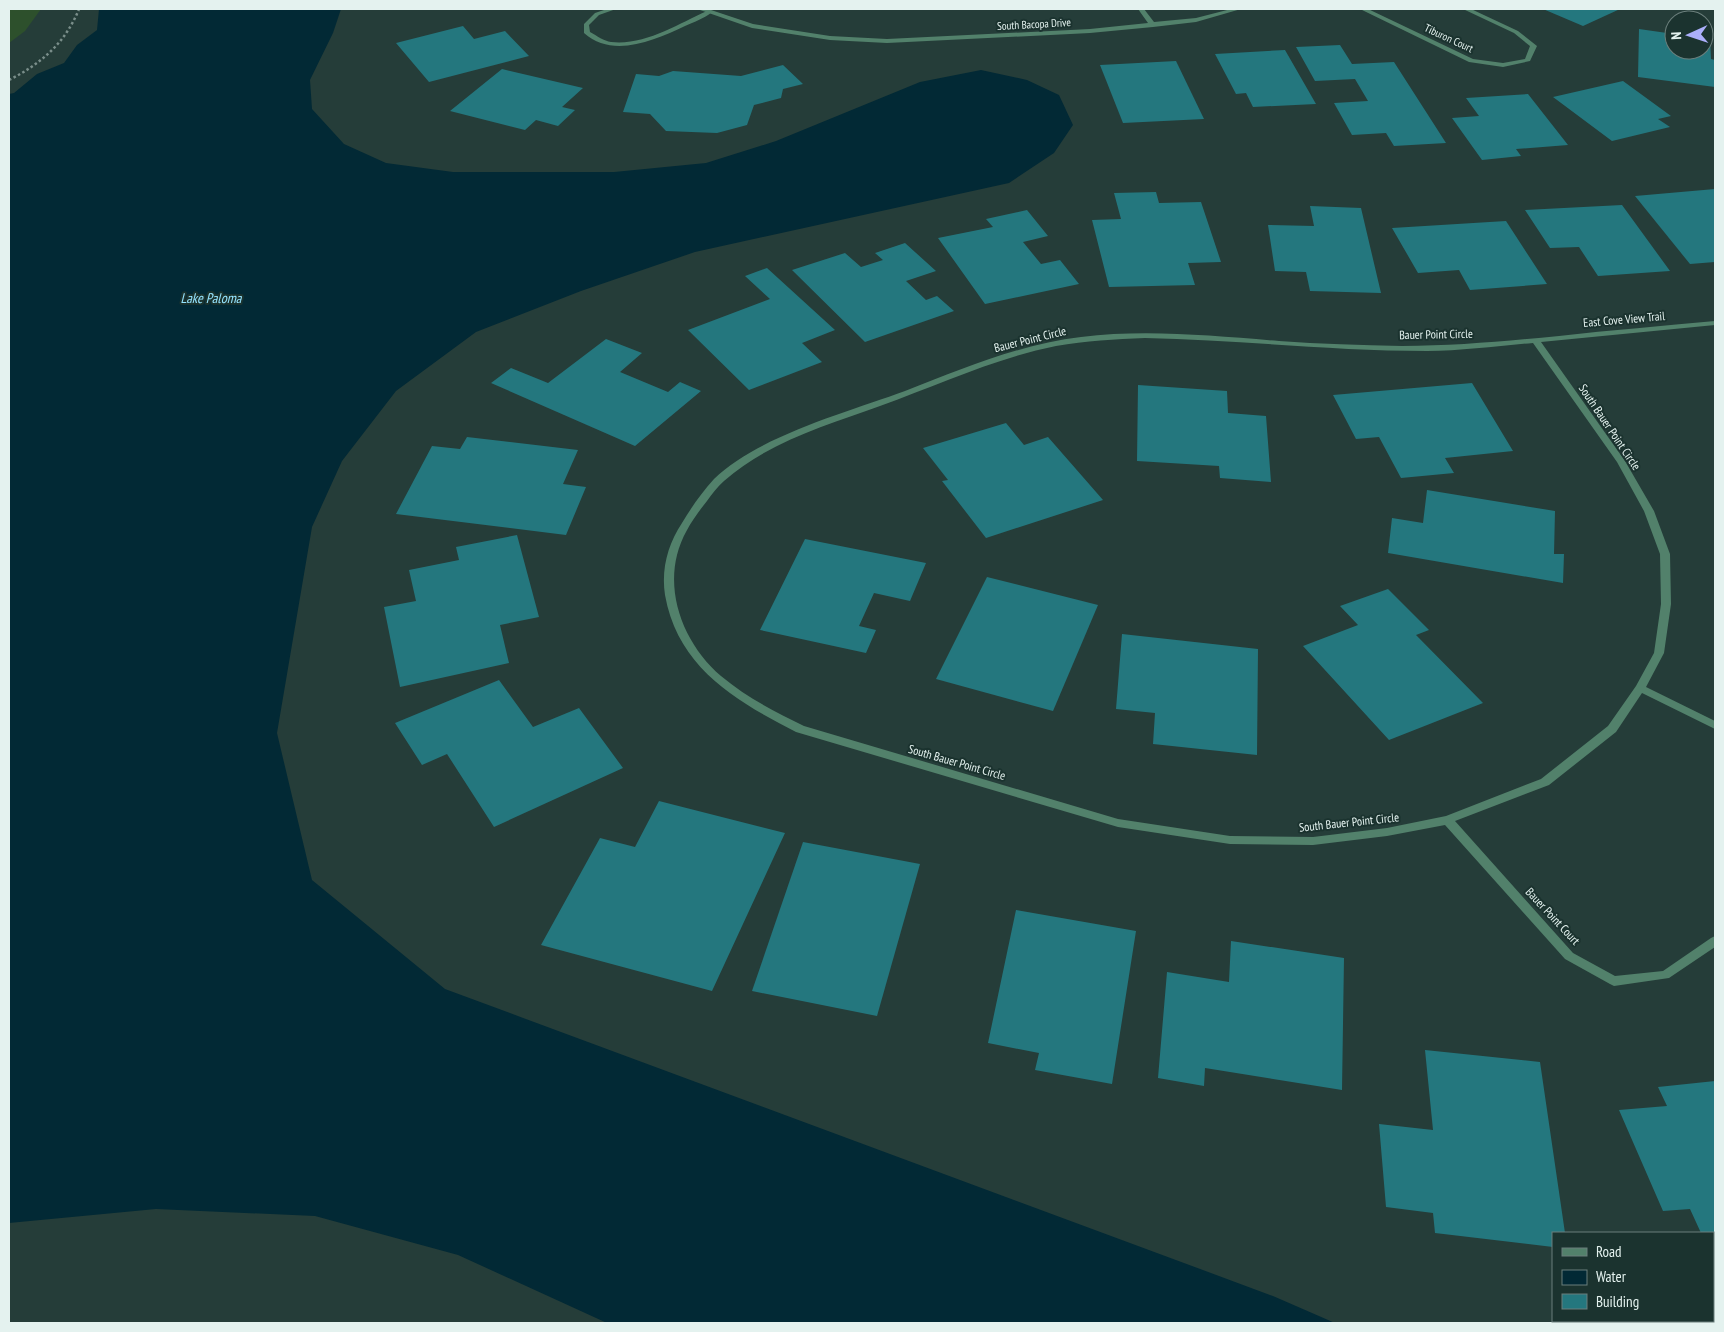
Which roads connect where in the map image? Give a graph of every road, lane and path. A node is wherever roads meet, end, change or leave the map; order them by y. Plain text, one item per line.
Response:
1 (79, 9) edge
2 (613, 9) edge
3 (702, 9) edge
4 (1141, 9) edge
5 (1238, 9) edge
6 (1363, 9) edge
7 (1466, 9) edge
8 (709, 12) junction
9 (1153, 25) junction
10 (9, 80) edge
11 (1715, 324) edge
12 (1535, 340) junction
13 (678, 626) joint
14 (1640, 688) junction
15 (1715, 725) edge
16 (1447, 820) junction
17 (1715, 941) edge

1 - 10 path
2 - 8 street
3 - 8 street, South Bacopa Drive
4 - 9 street
5 - 9 street, South Bacopa Drive
6 - 7 street, Tiburon Court
8 - 9 street, South Bacopa Drive
11 - 12 street, East Cove View Trail
12 - 13 street, Bauer Point Circle
12 - 14 street, South Bauer Point Circle
13 - 16 street, South Bauer Point Circle
14 - 15 street
14 - 16 street, South Bauer Point Circle
16 - 17 street, Bauer Point Court

